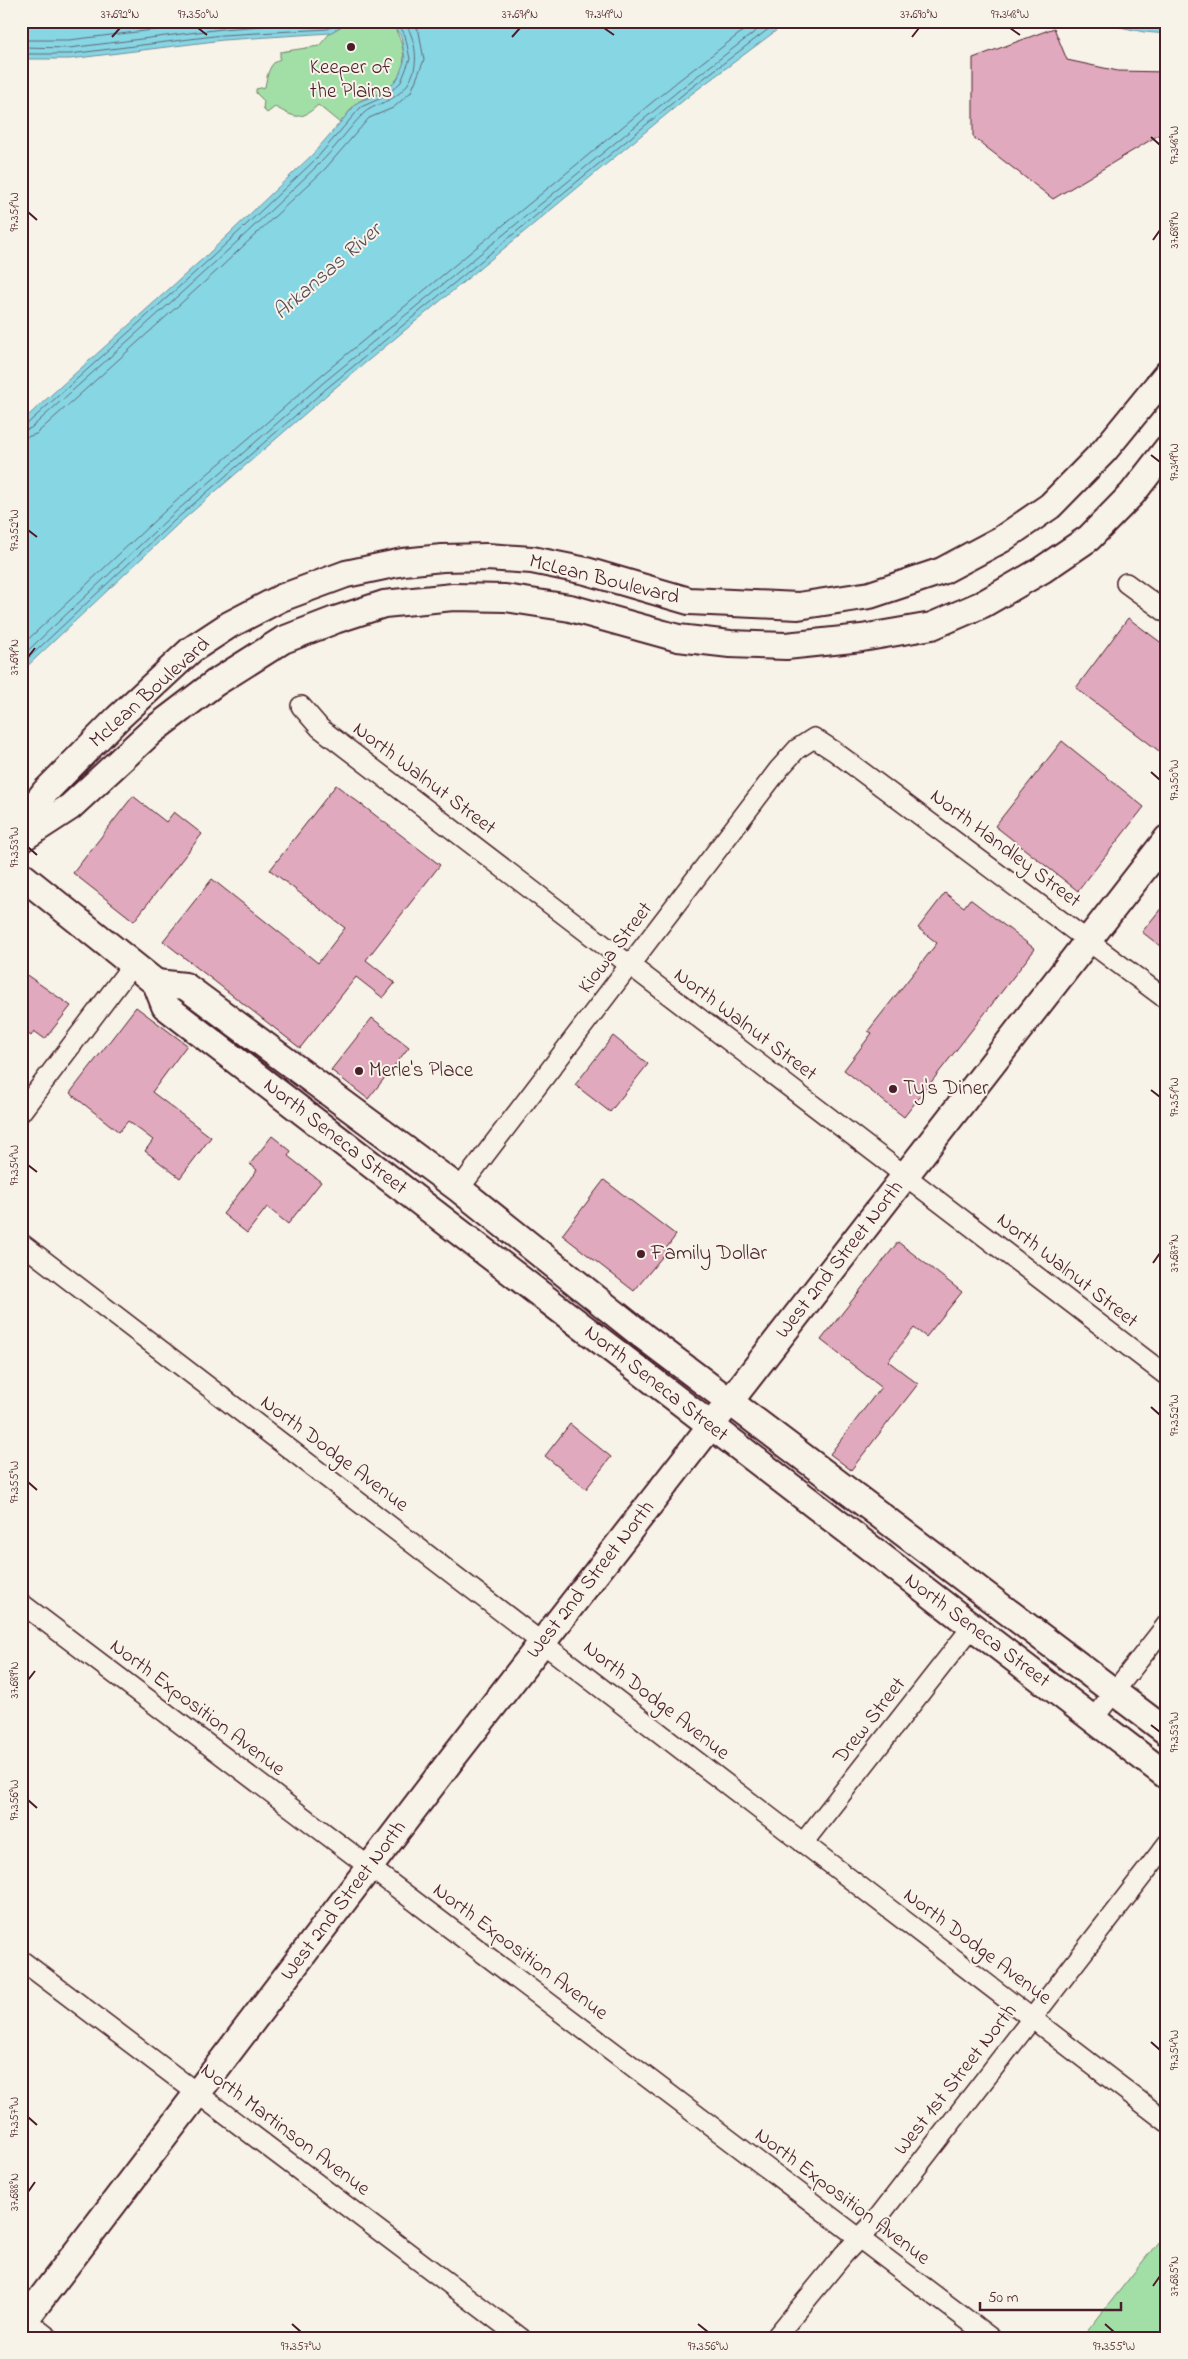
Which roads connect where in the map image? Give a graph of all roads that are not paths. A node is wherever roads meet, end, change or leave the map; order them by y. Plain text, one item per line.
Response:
1 (1167, 374) edge
2 (1167, 450) edge
3 (1126, 583) dead end
4 (1167, 613) edge
5 (301, 706) dead end
6 (814, 738) joint
7 (21, 823) edge
8 (21, 839) edge
9 (1167, 839) edge
10 (21, 875) edge
11 (1088, 940) junction
12 (133, 964) junction
13 (630, 966) junction
14 (156, 983) junction
15 (1167, 1000) edge
16 (21, 1112) edge
17 (906, 1175) junction
18 (459, 1190) junction
19 (21, 1243) edge
20 (1167, 1376) edge
21 (730, 1402) junction
22 (710, 1426) junction
23 (21, 1603) edge
24 (1167, 1624) edge
25 (972, 1627) junction
26 (542, 1642) junction
27 (1115, 1692) junction
28 (1094, 1720) junction
29 (1167, 1732) edge
30 (1167, 1776) edge
31 (803, 1842) junction
32 (1167, 1844) edge
33 (370, 1867) junction
34 (21, 1960) edge
35 (1033, 2018) junction
36 (199, 2092) junction
37 (1167, 2122) edge
38 (858, 2239) junction
39 (23, 2320) edge
40 (49, 2338) edge
41 (521, 2338) edge
42 (775, 2338) edge
43 (991, 2338) edge

1 - 7 main road, McLean Boulevard
2 - 8 main road, McLean Boulevard
3 - 4 street
5 - 13 street, North Walnut Street
6 - 11 street, North Handley Street
6 - 13 street, Kiowa Street
9 - 11 main road, West 2nd Street North
10 - 12 main road, North Seneca Street
11 - 15 street, North Handley Street
11 - 17 main road, West 2nd Street North
12 - 14 main road, North Seneca Street
12 - 16 street
13 - 17 street, North Walnut Street
13 - 18 street, Kiowa Street
14 - 18 main road, North Seneca Street
14 - 22 main road, North Seneca Street
17 - 20 street, North Walnut Street
17 - 21 main road, West 2nd Street North
18 - 21 main road, North Seneca Street
19 - 26 street, North Dodge Avenue
21 - 22 main road, West 2nd Street North
21 - 27 main road, North Seneca Street
22 - 25 main road, North Seneca Street
22 - 26 main road, West 2nd Street North
23 - 33 street, North Exposition Avenue
24 - 27 street
25 - 28 main road, North Seneca Street
25 - 31 street, Drew Street
26 - 31 street, North Dodge Avenue
26 - 33 main road, West 2nd Street North
27 - 28 street
27 - 29 main road, North Seneca Street
28 - 30 main road, North Seneca Street
31 - 35 street, North Dodge Avenue
32 - 35 street, West 1st Street North
33 - 36 main road, West 2nd Street North
33 - 38 street, North Exposition Avenue
34 - 36 street, North Martinson Avenue
35 - 37 street, North Dodge Avenue
35 - 38 street, West 1st Street North
36 - 39 main road, West 2nd Street North
36 - 41 street, North Martinson Avenue
38 - 42 street, West 1st Street North
38 - 43 street, North Exposition Avenue
39 - 40 street

